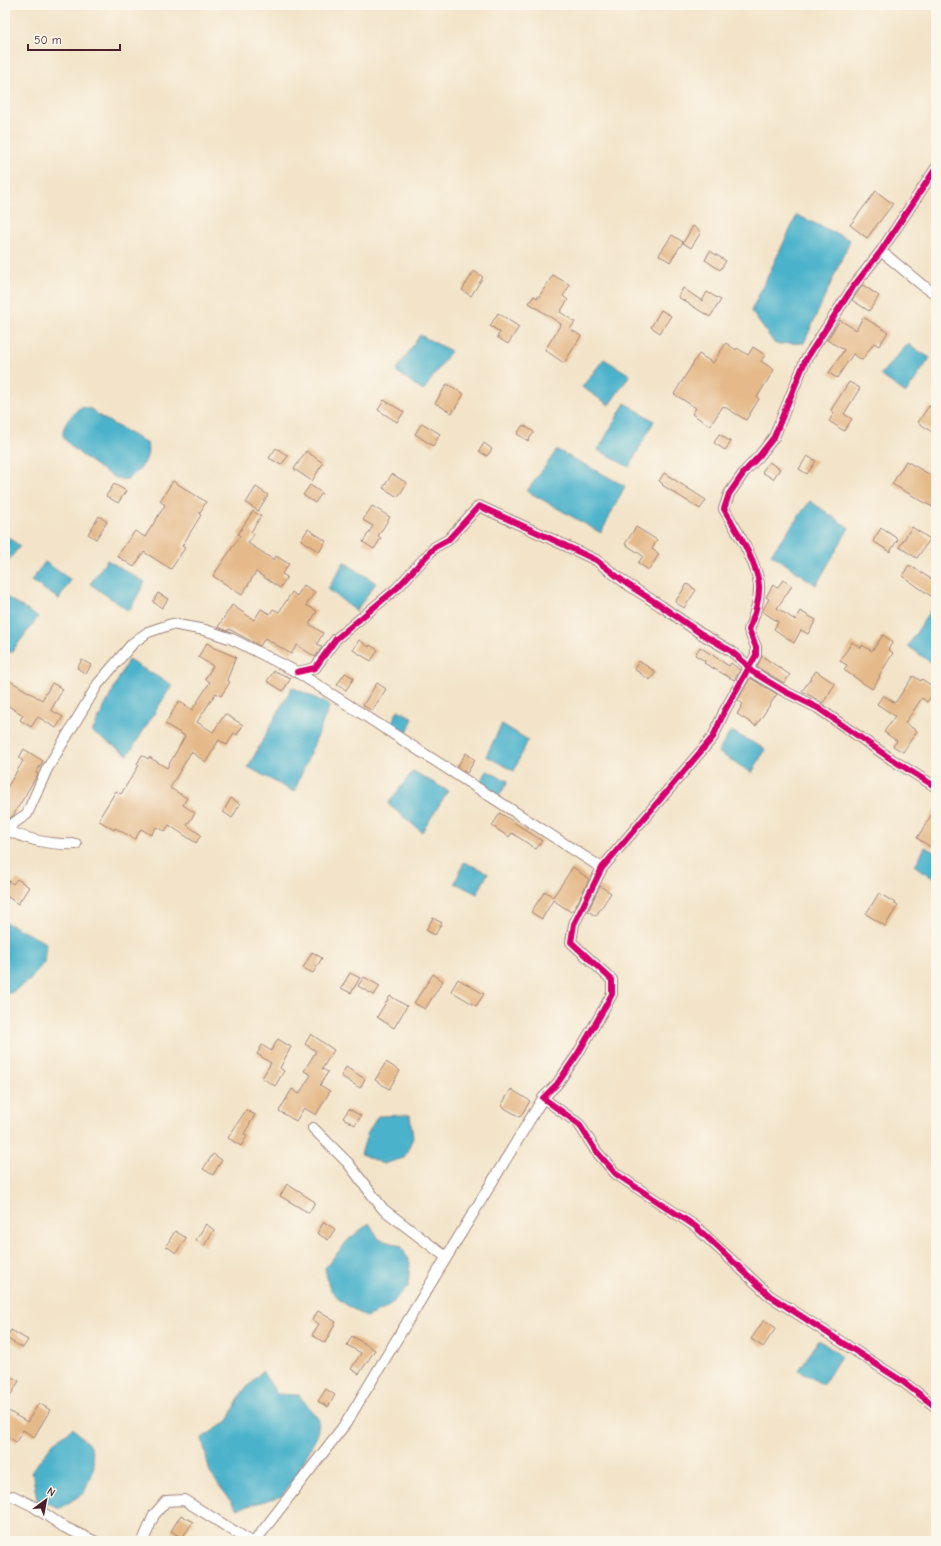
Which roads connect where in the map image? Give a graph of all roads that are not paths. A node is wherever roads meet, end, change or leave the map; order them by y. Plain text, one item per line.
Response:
1 (936, 168) edge
2 (881, 251) junction
3 (936, 294) edge
4 (750, 668) junction
5 (297, 672) junction
6 (936, 787) edge
7 (5, 829) edge
8 (76, 844) dead end
9 (602, 868) junction
10 (543, 1098) junction
11 (313, 1128) dead end
12 (446, 1257) junction
13 (936, 1407) edge
14 (5, 1498) edge
15 (94, 1541) edge
16 (143, 1541) edge
17 (250, 1541) edge
18 (255, 1541) edge

1 - 2 street
2 - 3 street
2 - 4 street
4 - 5 street
4 - 6 street
4 - 9 street
5 - 7 street
5 - 9 street
7 - 8 street
9 - 10 street
10 - 12 street
10 - 13 street
11 - 12 street
12 - 18 street
14 - 15 street
16 - 17 street

